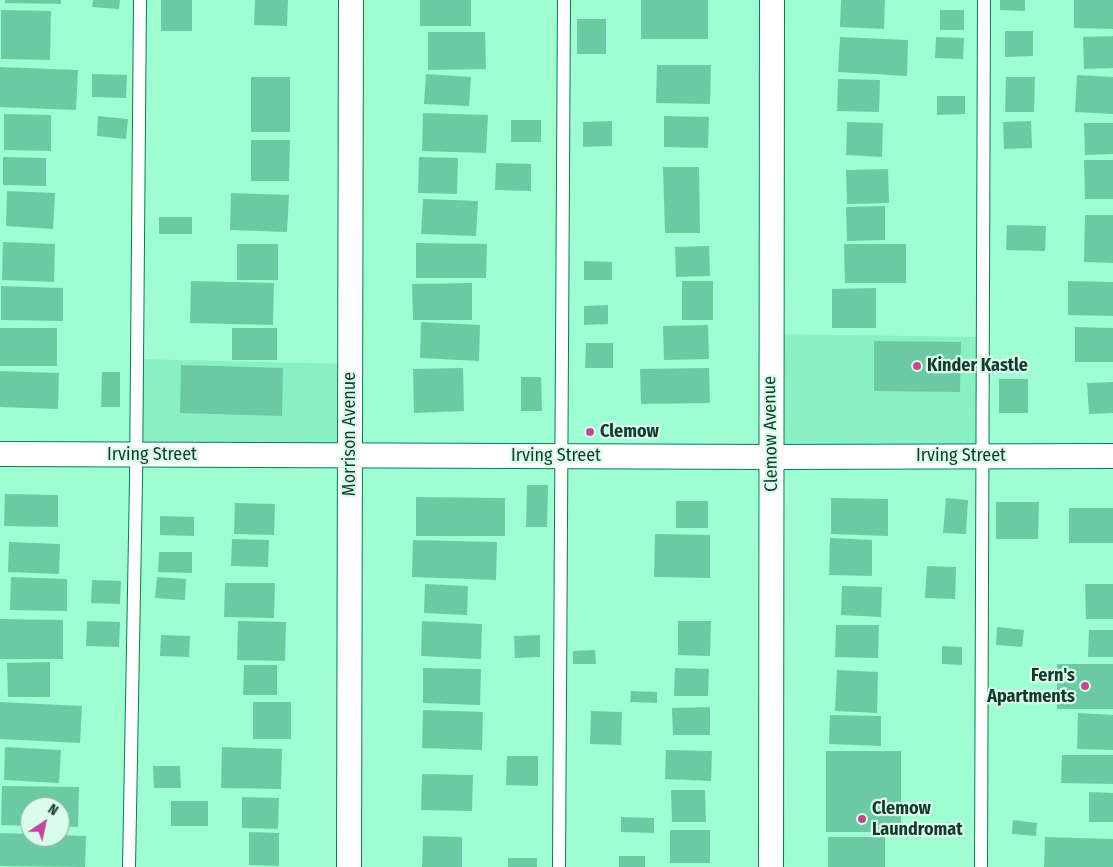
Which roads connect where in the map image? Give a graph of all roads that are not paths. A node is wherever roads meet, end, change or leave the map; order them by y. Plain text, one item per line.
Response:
1 (140, 0) edge
2 (351, 0) edge
3 (564, 0) edge
4 (772, 0) edge
5 (984, 0) edge
6 (0, 454) edge
7 (350, 455) junction
8 (137, 456) junction
9 (561, 456) junction
10 (983, 456) junction
11 (1113, 456) edge
12 (772, 457) junction
13 (130, 867) edge
14 (349, 867) edge
15 (559, 867) edge
16 (771, 867) edge
17 (981, 867) edge

1 - 8 lane
2 - 7 street, Morrison Avenue
3 - 9 lane
4 - 12 street, Clemow Avenue
5 - 10 lane
6 - 8 street, Irving Street
7 - 8 street, Irving Street
7 - 9 street, Irving Street
7 - 14 street, Morrison Avenue
8 - 13 lane
9 - 12 street, Irving Street
9 - 15 lane
10 - 11 street, Irving Street
10 - 12 street, Irving Street
10 - 17 lane
12 - 16 street, Clemow Avenue

